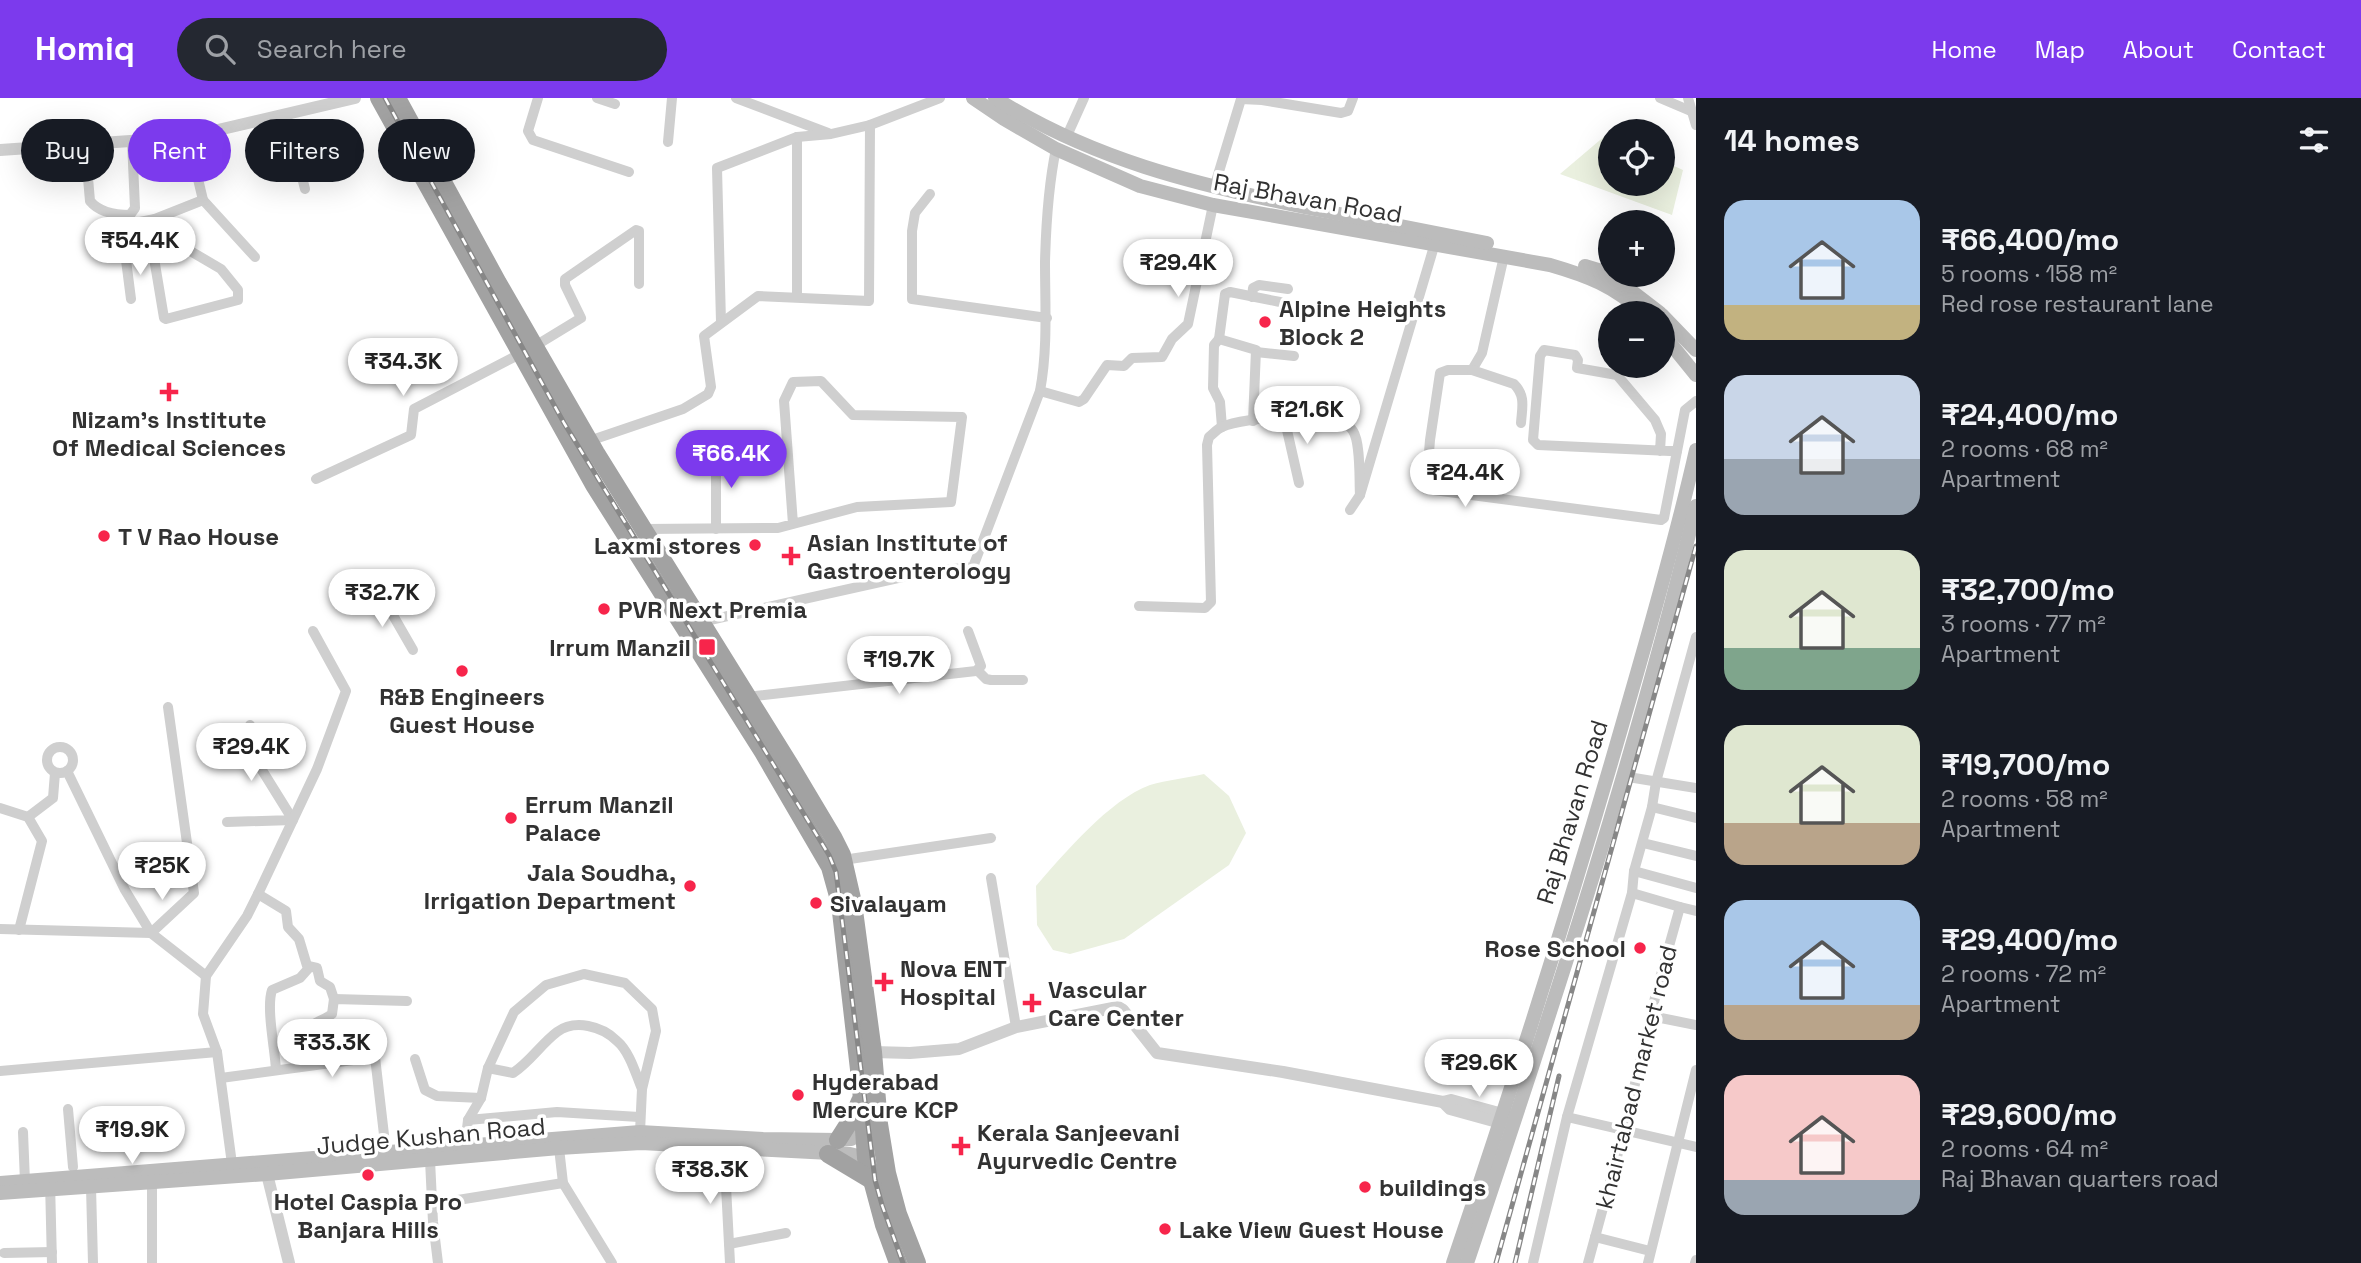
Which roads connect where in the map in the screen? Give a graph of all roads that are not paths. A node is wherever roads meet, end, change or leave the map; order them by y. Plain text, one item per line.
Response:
1 (355, 98) edge
2 (379, 98) edge
3 (397, 98) edge
4 (538, 98) edge
5 (597, 98) edge
6 (672, 98) edge
7 (736, 98) edge
8 (940, 98) edge
9 (973, 98) edge
10 (995, 98) edge
11 (1084, 98) edge
12 (1240, 98) edge
13 (1353, 98) edge
14 (1660, 98) edge
15 (1688, 98) edge
16 (615, 104) dead end
17 (1693, 112) junction
18 (286, 114) junction
19 (870, 125) junction
20 (1696, 125) edge
21 (231, 126) edge
22 (831, 134) junction
23 (797, 137) junction
24 (1066, 138) junction
25 (668, 142) dead end
26 (21, 149) edge
27 (1056, 149) junction
28 (0, 150) edge
29 (629, 172) dead end
30 (88, 182) edge
31 (134, 182) edge
32 (199, 182) edge
33 (305, 188) dead end
34 (1214, 188) junction
35 (930, 194) dead end
36 (203, 200) junction
37 (1213, 205) junction
38 (155, 219) junction
39 (162, 232) junction
40 (1435, 243) junction
41 (1504, 256) junction
42 (255, 257) dead end
43 (639, 284) dead end
44 (1288, 289) dead end
45 (1252, 296) junction
46 (797, 298) junction
47 (131, 299) dead end
48 (1628, 301) edge
49 (1644, 301) edge
50 (1280, 302) dead end
51 (1047, 318) junction
52 (720, 322) junction
53 (1675, 329) edge
54 (1219, 339) junction
55 (1675, 349) edge
56 (1696, 351) edge
57 (1256, 352) junction
58 (530, 356) junction
59 (1294, 356) dead end
60 (1472, 370) junction
61 (1696, 375) edge
62 (1040, 391) junction
63 (1696, 401) edge
64 (1284, 417) junction
65 (1253, 421) junction
66 (1521, 423) dead end
67 (1222, 427) junction
68 (589, 441) junction
69 (1696, 450) edge
70 (716, 451) dead end
71 (1660, 451) junction
72 (1677, 452) junction
73 (316, 479) dead end
74 (1299, 483) dead end
75 (1360, 495) junction
76 (1696, 506) edge
77 (1350, 510) dead end
78 (793, 524) junction
79 (645, 529) junction
80 (716, 529) junction
81 (379, 591) dead end
82 (1139, 606) dead end
83 (701, 622) junction
84 (313, 631) dead end
85 (968, 631) dead end
86 (1696, 637) edge
87 (413, 650) dead end
88 (978, 671) junction
89 (1023, 680) dead end
90 (747, 697) junction
91 (168, 707) dead end
92 (250, 724) dead end
93 (1622, 776) junction
94 (1656, 782) junction
95 (1696, 788) edge
96 (1652, 807) junction
97 (0, 808) edge
98 (806, 809) junction
99 (28, 817) junction
100 (1696, 818) edge
101 (293, 820) junction
102 (226, 822) dead end
103 (991, 838) dead end
104 (1643, 843) junction
105 (1696, 856) edge
106 (843, 860) junction
107 (1634, 872) junction
108 (991, 878) dead end
109 (1696, 888) edge
110 (1632, 893) junction
111 (258, 894) junction
112 (1680, 907) junction
113 (1696, 911) edge
114 (0, 929) edge
115 (19, 930) junction
116 (151, 933) junction
117 (308, 966) junction
118 (206, 976) junction
119 (334, 999) junction
120 (407, 1001) dead end
121 (1651, 1016) junction
122 (1696, 1025) edge
123 (1016, 1027) junction
124 (217, 1052) junction
125 (873, 1052) junction
126 (415, 1059) dead end
127 (311, 1066) junction
128 (488, 1068) junction
129 (276, 1070) junction
130 (1696, 1070) edge
131 (0, 1071) edge
132 (221, 1078) junction
133 (642, 1089) junction
134 (862, 1097) junction
135 (481, 1098) junction
136 (68, 1109) dead end
137 (1567, 1117) junction
138 (468, 1120) junction
139 (1508, 1120) junction
140 (640, 1124) junction
141 (1623, 1130) junction
142 (23, 1132) dead end
143 (1678, 1144) junction
144 (465, 1145) junction
145 (850, 1146) junction
146 (1696, 1147) edge
147 (558, 1148) junction
148 (724, 1148) junction
149 (386, 1153) junction
150 (430, 1160) junction
151 (232, 1164) junction
152 (73, 1167) dead end
153 (267, 1174) junction
154 (873, 1181) junction
155 (25, 1182) junction
156 (152, 1182) junction
157 (0, 1183) edge
158 (50, 1184) junction
159 (563, 1184) junction
160 (91, 1187) junction
161 (0, 1193) edge
162 (433, 1204) junction
163 (786, 1233) dead end
164 (1595, 1237) junction
165 (729, 1244) junction
166 (1650, 1251) junction
167 (4, 1253) dead end
168 (52, 1258) edge
169 (93, 1263) edge
170 (152, 1263) edge
171 (289, 1263) edge
172 (438, 1263) edge
173 (612, 1263) edge
174 (730, 1263) edge
175 (898, 1263) edge
176 (917, 1263) edge
177 (1453, 1263) edge
178 (1467, 1263) edge
179 (1533, 1263) edge
180 (1588, 1263) edge
181 (1648, 1263) edge

1 - 18 street
2 - 58 highway
3 - 58 highway
4 - 29 street
5 - 16 street
6 - 25 street
7 - 22 street
8 - 19 street
9 - 27 main road, Raj Bhavan Road
10 - 24 main road, Raj Bhavan Road
11 - 24 street
12 - 13 street
12 - 34 street
14 - 17 street
15 - 17 street
17 - 20 street
18 - 21 street
18 - 33 street
19 - 22 street
19 - 46 street
22 - 23 street
23 - 46 street
23 - 52 street
24 - 34 main road, Raj Bhavan Road
26 - 28 street
27 - 37 main road, Raj Bhavan Road
27 - 51 street
30 - 31 street
32 - 36 street
34 - 49 main road, Raj Bhavan Road
35 - 51 street
36 - 38 street
36 - 42 street
37 - 40 main road, Raj Bhavan Road
37 - 62 street
38 - 39 street
38 - 47 street
39 - 39 street
40 - 41 main road, Raj Bhavan Road
40 - 75 street
41 - 48 main road, Raj Bhavan Road
41 - 60 street
43 - 58 street
44 - 45 street
45 - 50 street
45 - 54 street
46 - 52 street
51 - 62 street
52 - 68 street
53 - 56 main road, Raj Bhavan Road
54 - 57 street
54 - 67 street
55 - 61 main road
57 - 59 street
57 - 65 street
58 - 68 highway
58 - 73 street
58 - 98 highway
60 - 66 street
60 - 72 street
62 - 83 street
63 - 72 street
64 - 65 street
64 - 74 street
64 - 75 street
65 - 67 street
67 - 82 street
68 - 79 highway
69 - 139 main road, Raj Bhavan Road
70 - 80 street
71 - 71 street
71 - 72 street
75 - 77 street
76 - 93 main road, Raj Bhavan Road
78 - 78 street
78 - 80 street
79 - 80 street
79 - 83 highway
81 - 87 street
83 - 90 highway
84 - 101 street
85 - 88 street
86 - 94 street
88 - 89 street
88 - 90 street
90 - 98 highway
91 - 116 street
92 - 101 street
93 - 94 street
93 - 139 main road, Raj Bhavan Road
94 - 95 street
94 - 96 street
96 - 100 street
96 - 104 street
97 - 99 street
98 - 106 highway
98 - 134 highway
99 - 115 street
99 - 116 street
101 - 102 street
101 - 111 street
103 - 106 street
104 - 105 street
104 - 107 street
106 - 125 highway
107 - 109 street
107 - 110 street
108 - 123 street
110 - 112 street
110 - 137 street
111 - 117 street
111 - 118 street
112 - 113 street
112 - 121 street, khairtabad market road
114 - 115 street
115 - 116 street
116 - 118 street
117 - 119 street
117 - 129 street
118 - 124 street
119 - 120 street
119 - 127 street
121 - 122 street
121 - 141 street, khairtabad market road
123 - 125 street
123 - 139 street
124 - 131 street
124 - 132 street
125 - 176 highway
126 - 135 street
127 - 129 street
127 - 149 street
128 - 133 street
128 - 133 street
128 - 135 street
129 - 132 street
130 - 143 street
132 - 151 street
133 - 140 street
134 - 145 highway
134 - 145 highway
135 - 138 street
136 - 152 street
137 - 141 street
137 - 179 street
138 - 140 street
138 - 144 street
139 - 177 main road, Raj Bhavan Road
139 - 178 main road, Raj Bhavan Road
140 - 144 main road, Judge Kushan Road
140 - 145 main road, Judge Kushan Road
141 - 143 street
141 - 164 street, khairtabad market road
142 - 155 street
143 - 146 street
143 - 166 street
144 - 149 main road, Judge Kushan Road
145 - 148 main road, Judge Kushan Road
145 - 154 highway
145 - 154 highway
147 - 148 main road, Judge Kushan Road
147 - 150 main road, Judge Kushan Road
147 - 159 street
148 - 165 street
149 - 151 main road, Judge Kushan Road
150 - 153 main road, Judge Kushan Road
150 - 162 street
151 - 158 main road, Judge Kushan Road
153 - 156 main road, Judge Kushan Road
153 - 171 street
154 - 175 highway
155 - 157 main road, Judge Kushan Road
155 - 158 main road, Judge Kushan Road
156 - 160 main road, Judge Kushan Road
156 - 170 street
158 - 160 main road, Judge Kushan Road
158 - 161 main road, Judge Kushan Road
158 - 168 street
159 - 162 street
159 - 173 street
160 - 169 street
162 - 172 street
163 - 165 street
164 - 166 street
164 - 180 street, khairtabad market road
165 - 174 street
166 - 181 street
167 - 168 street

